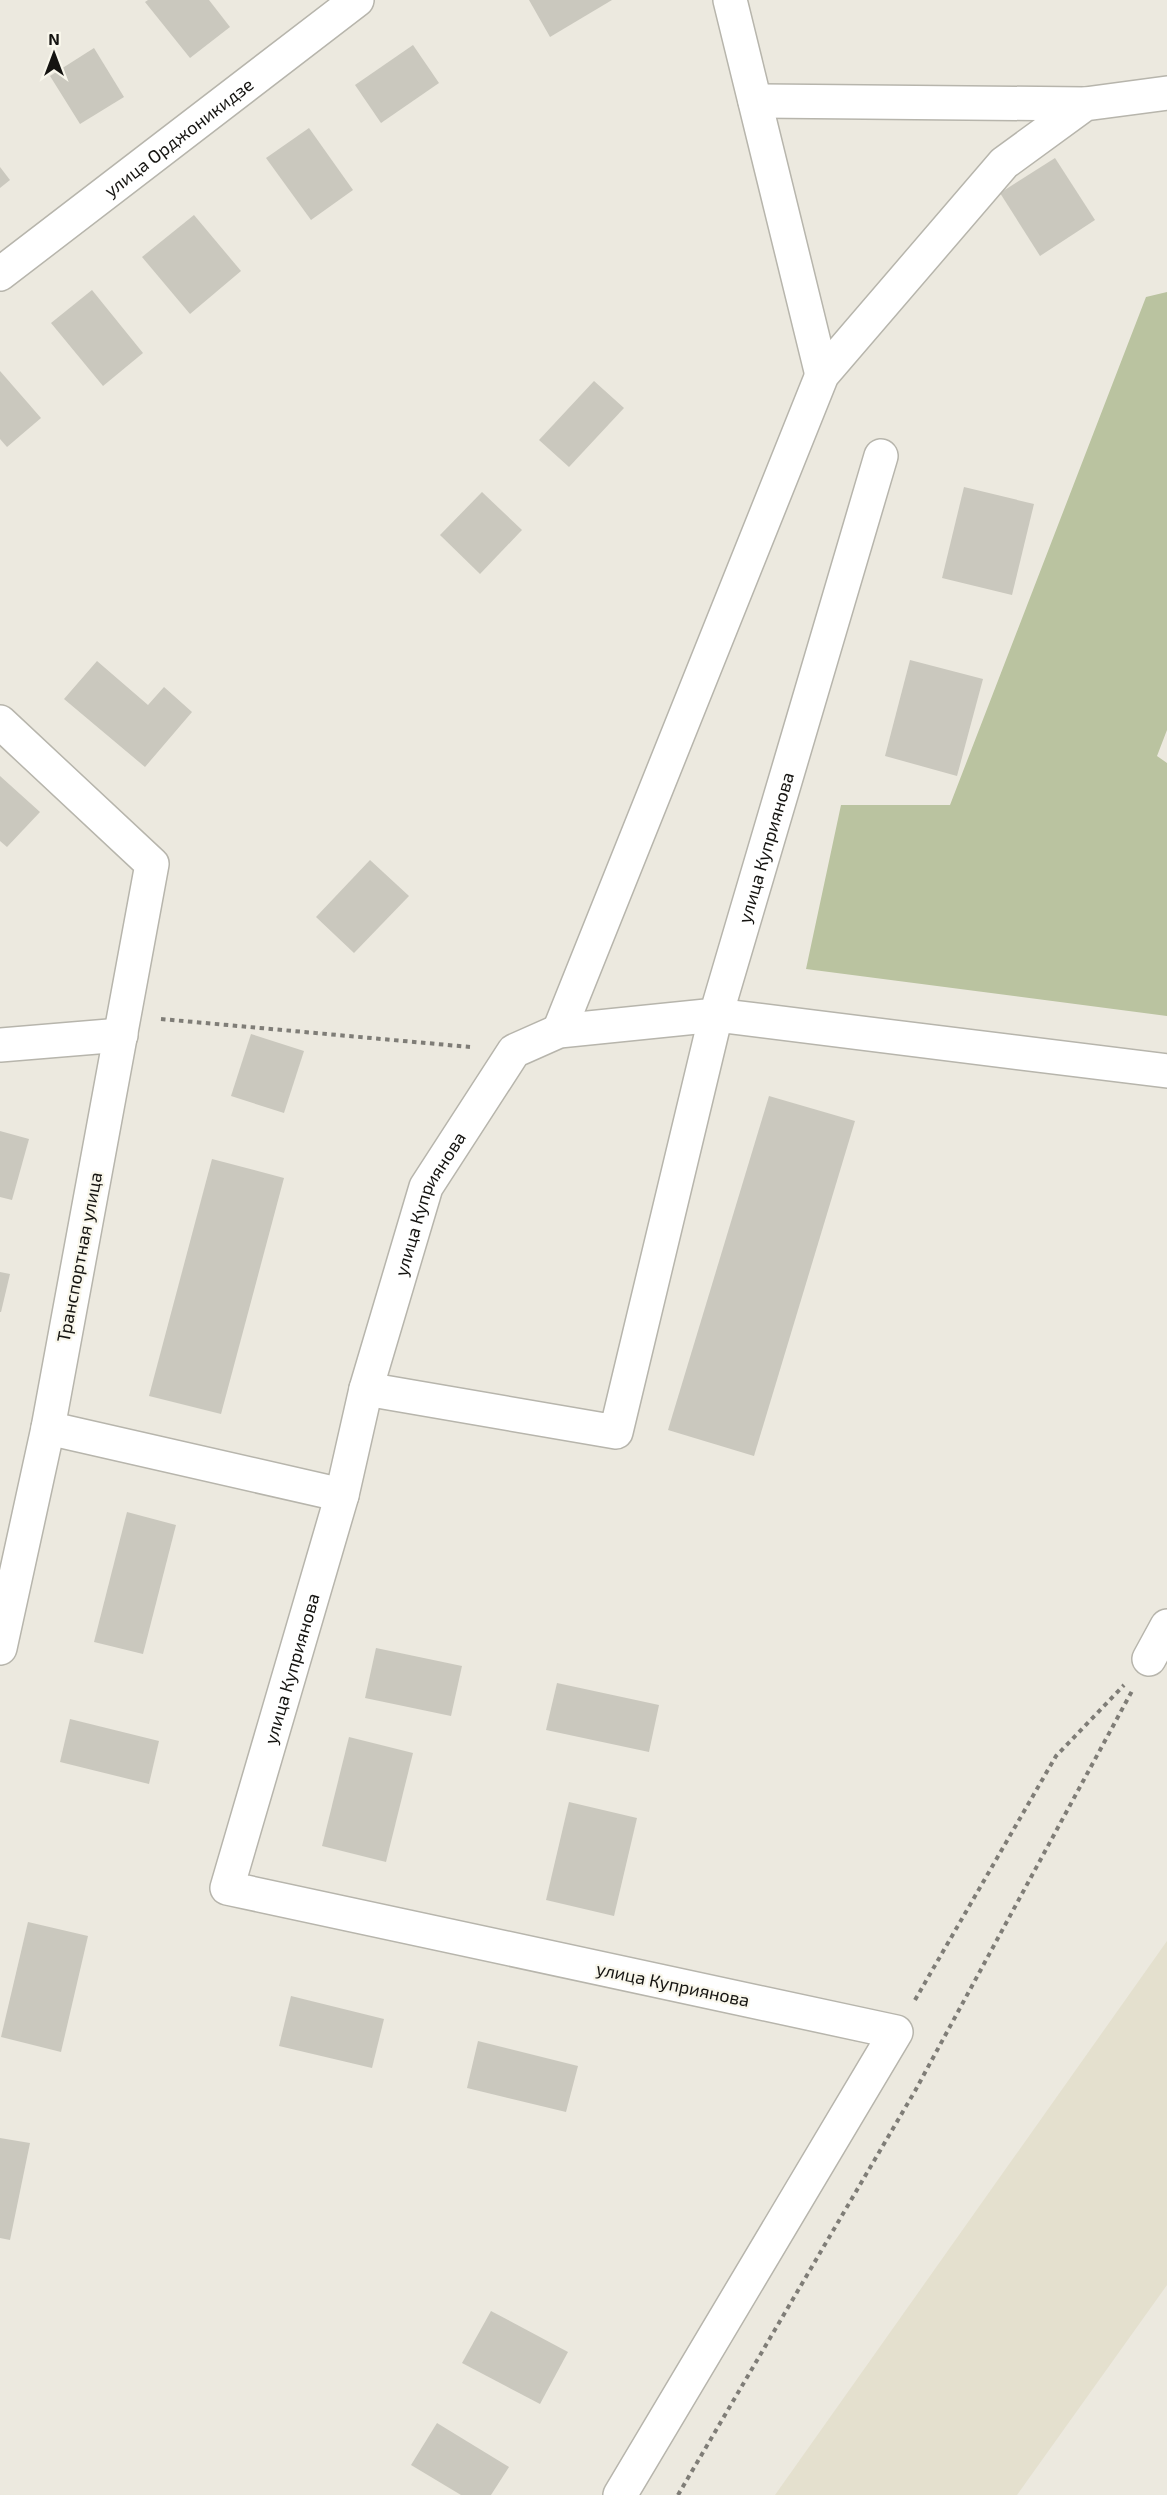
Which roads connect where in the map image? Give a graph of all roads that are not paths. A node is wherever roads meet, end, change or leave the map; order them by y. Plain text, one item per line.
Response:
1 (357, 0) edge
2 (730, 0) edge
3 (1167, 93) edge
4 (755, 101) junction
5 (1085, 104) junction
6 (0, 274) edge
7 (822, 375) junction
8 (881, 456) dead end
9 (0, 722) edge
10 (716, 1015) junction
11 (123, 1025) junction
12 (559, 1031) junction
13 (0, 1044) edge
14 (1167, 1071) edge
15 (366, 1389) junction
16 (48, 1428) junction
17 (342, 1495) junction
18 (1167, 1626) edge
19 (0, 1648) edge
20 (1149, 1659) road end
21 (620, 2495) edge

1 - 6 street, улица Орджоникидзе
2 - 4 street
3 - 5 street
4 - 5 street
4 - 7 street
5 - 7 street
7 - 12 street
8 - 10 street, улица Куприянова
9 - 11 street, Транспортная улица
10 - 12 street
10 - 14 street
10 - 15 street, улица Куприянова
11 - 13 street
11 - 16 street, Транспортная улица
12 - 15 street, улица Куприянова
15 - 17 street, улица Куприянова
16 - 17 street
16 - 19 street, Транспортная улица
17 - 21 street, улица Куприянова
18 - 20 street

